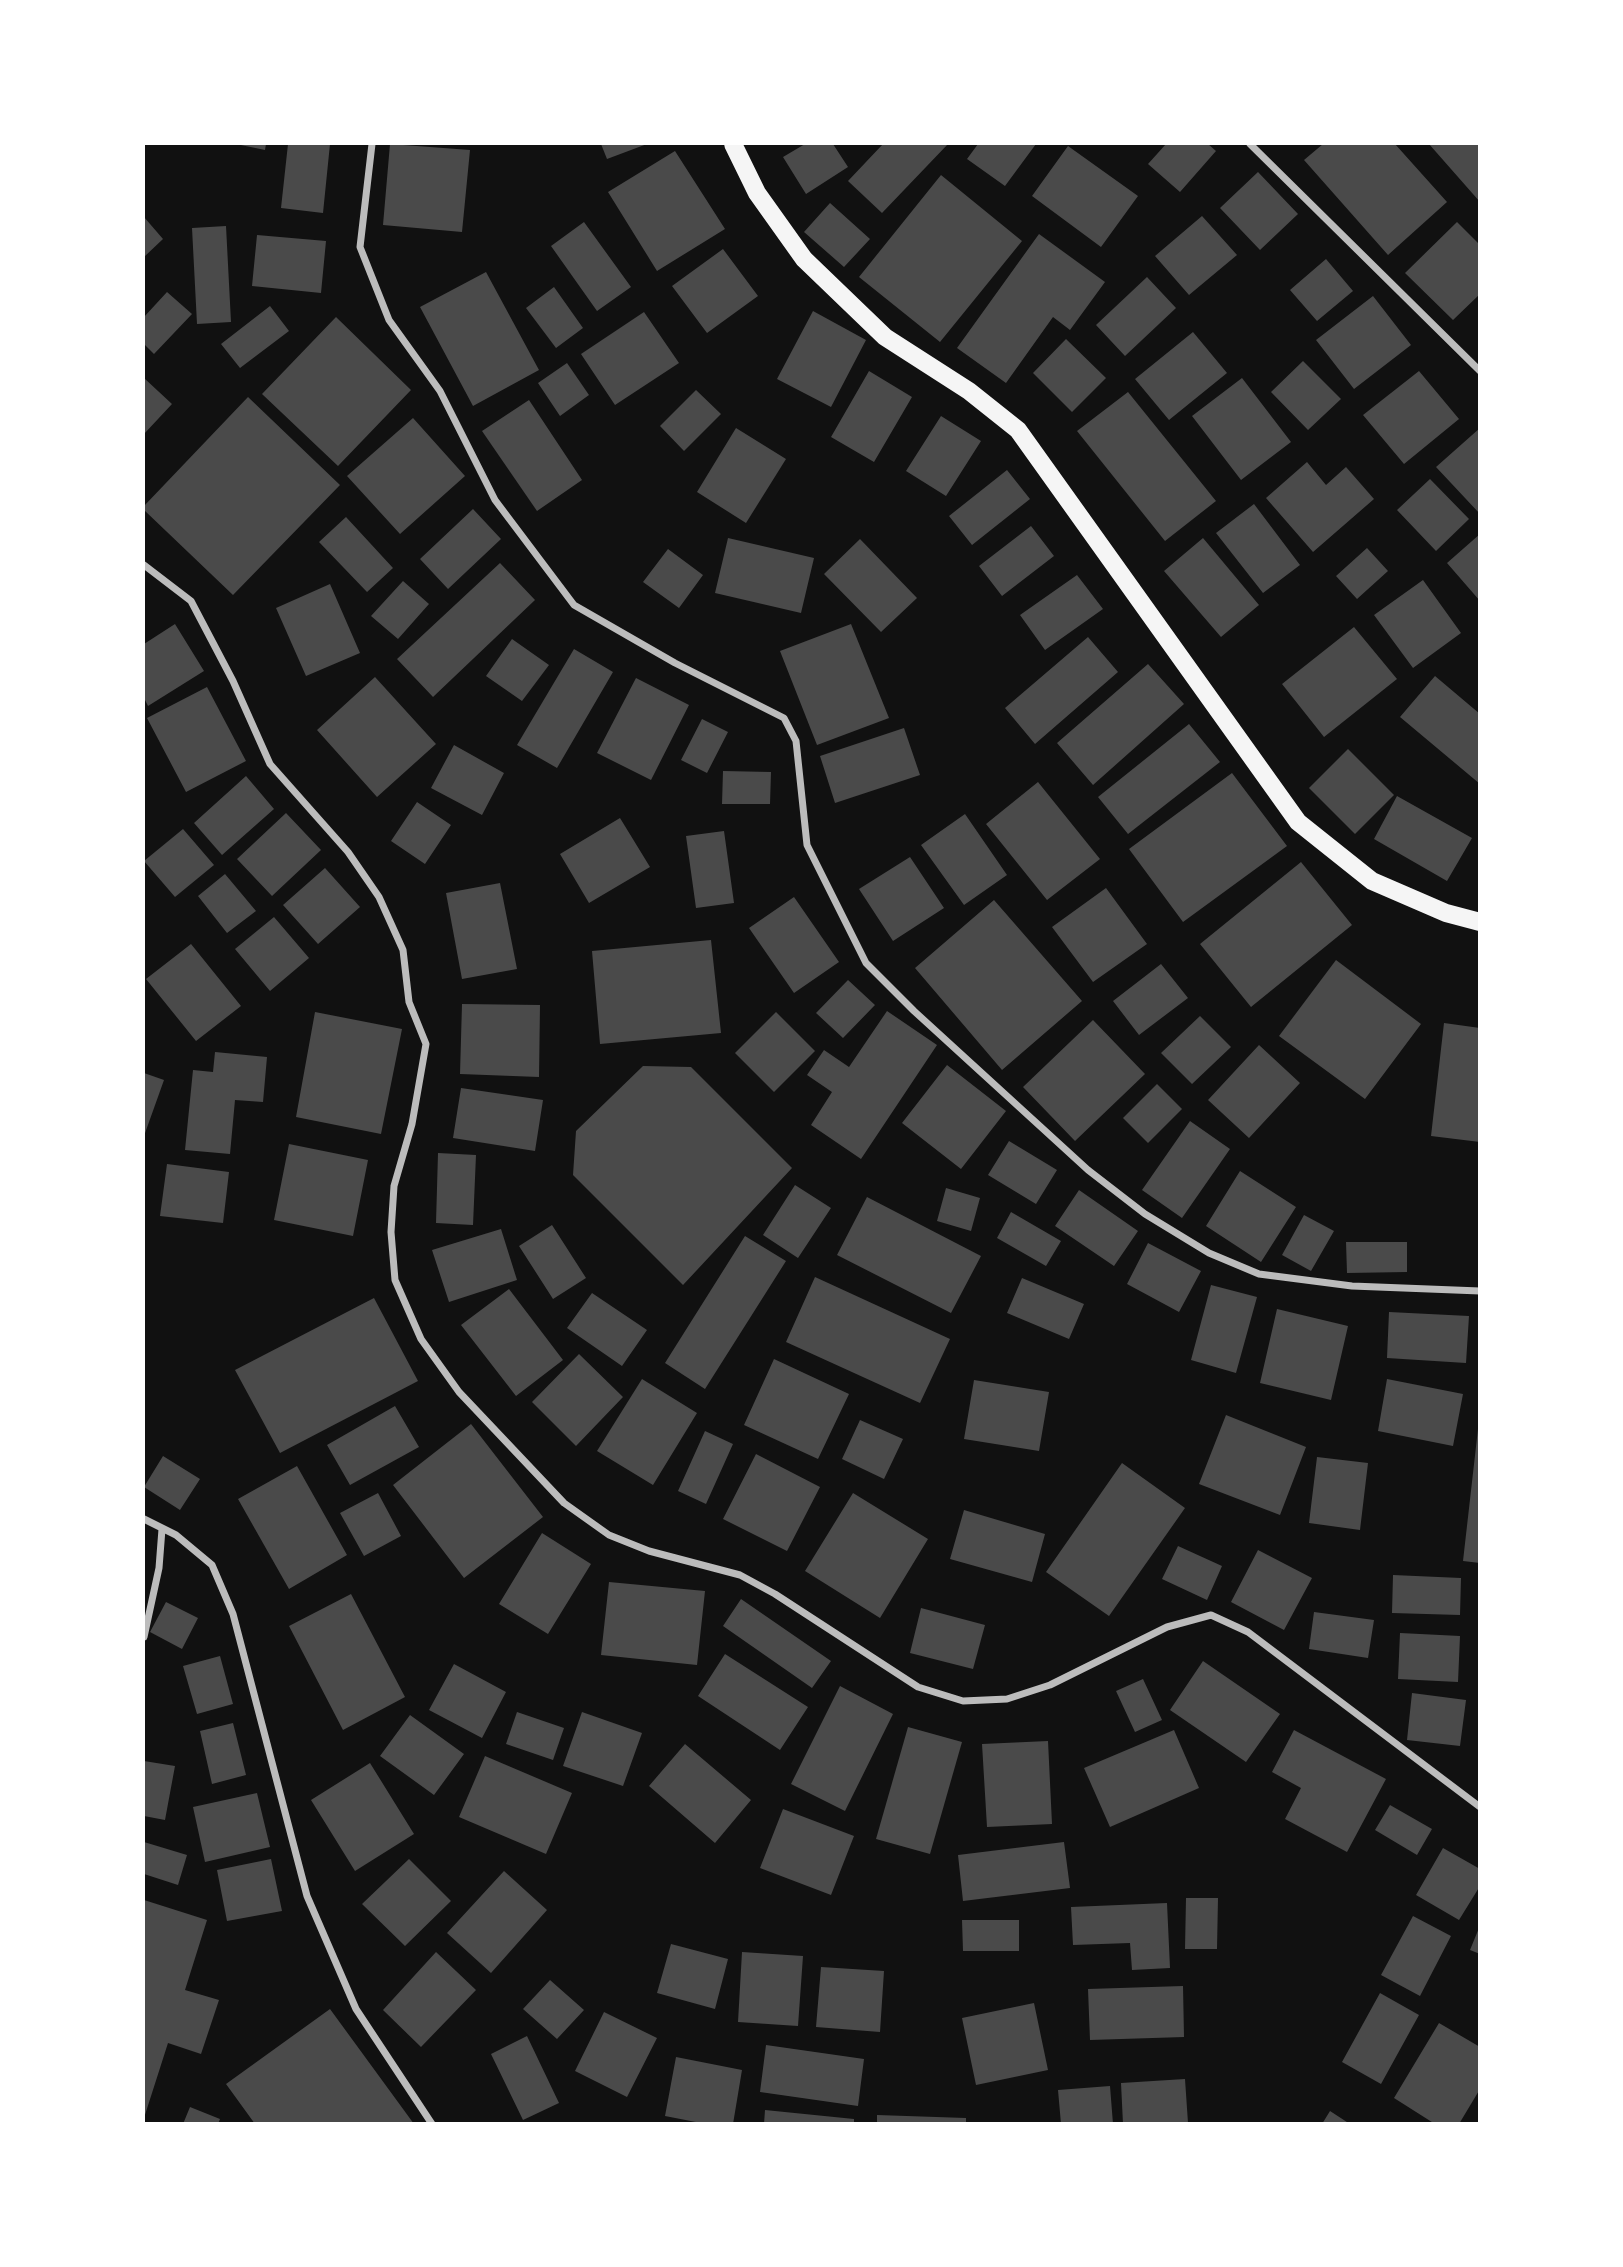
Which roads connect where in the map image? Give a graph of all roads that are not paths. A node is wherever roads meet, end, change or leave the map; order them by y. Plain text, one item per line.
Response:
1 (372, 144) edge
2 (733, 144) edge
3 (1250, 144) edge
4 (1479, 371) edge
5 (144, 565) edge
6 (1479, 922) edge
7 (1479, 1291) edge
8 (144, 1519) edge
9 (162, 1529) junction
10 (144, 1637) edge
11 (1479, 1807) edge
12 (432, 2123) edge

1 - 7 street
2 - 6 main road
3 - 4 street
5 - 11 street
8 - 9 street
9 - 10 street
9 - 12 street

